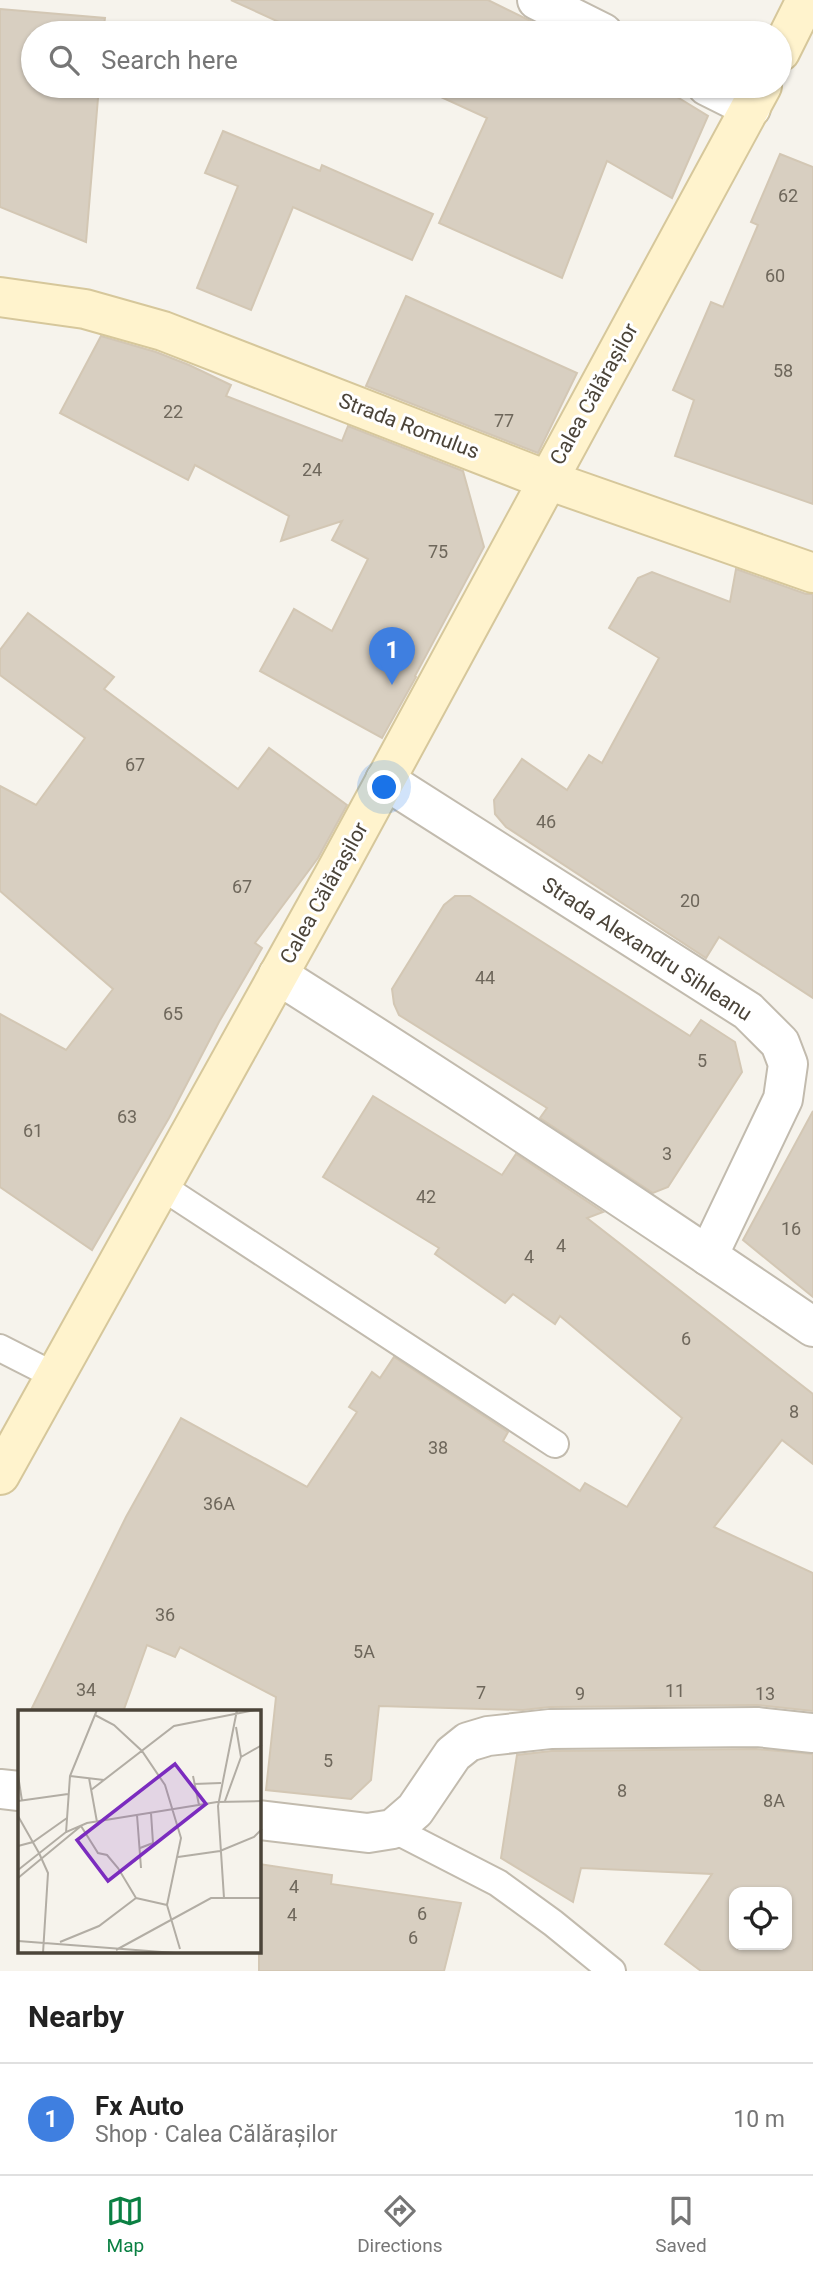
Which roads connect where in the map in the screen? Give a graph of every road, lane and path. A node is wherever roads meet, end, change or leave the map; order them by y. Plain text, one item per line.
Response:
1 (537, 0) edge
2 (806, 0) edge
3 (579, 21) edge
4 (792, 27) edge
5 (755, 98) edge
6 (0, 297) edge
7 (547, 480) junction
8 (813, 573) edge
9 (385, 780) junction
10 (278, 975) junction
11 (161, 1186) junction
12 (708, 1255) junction
13 (813, 1327) edge
14 (0, 1348) edge
15 (55, 1376) junction
16 (555, 1444) dead end
17 (0, 1475) edge
18 (813, 1733) edge
19 (0, 1789) edge
20 (18, 1791) edge
21 (261, 1820) edge
22 (393, 1829) junction
23 (612, 1971) edge

1 - 3 street
2 - 4 main road
5 - 7 main road, Calea Călărașilor
6 - 7 main road, Strada Romulus
7 - 8 main road, Strada Romulus
7 - 9 main road, Calea Călărașilor
9 - 10 main road, Calea Călărașilor
9 - 12 street, Strada Alexandru Sihleanu
10 - 11 main road, Calea Călărașilor
10 - 12 street
11 - 15 main road, Calea Călărașilor
11 - 16 lane
12 - 13 street
14 - 15 lane
15 - 17 main road, Calea Călărașilor
18 - 22 street
19 - 20 street
21 - 22 street
22 - 23 lane

